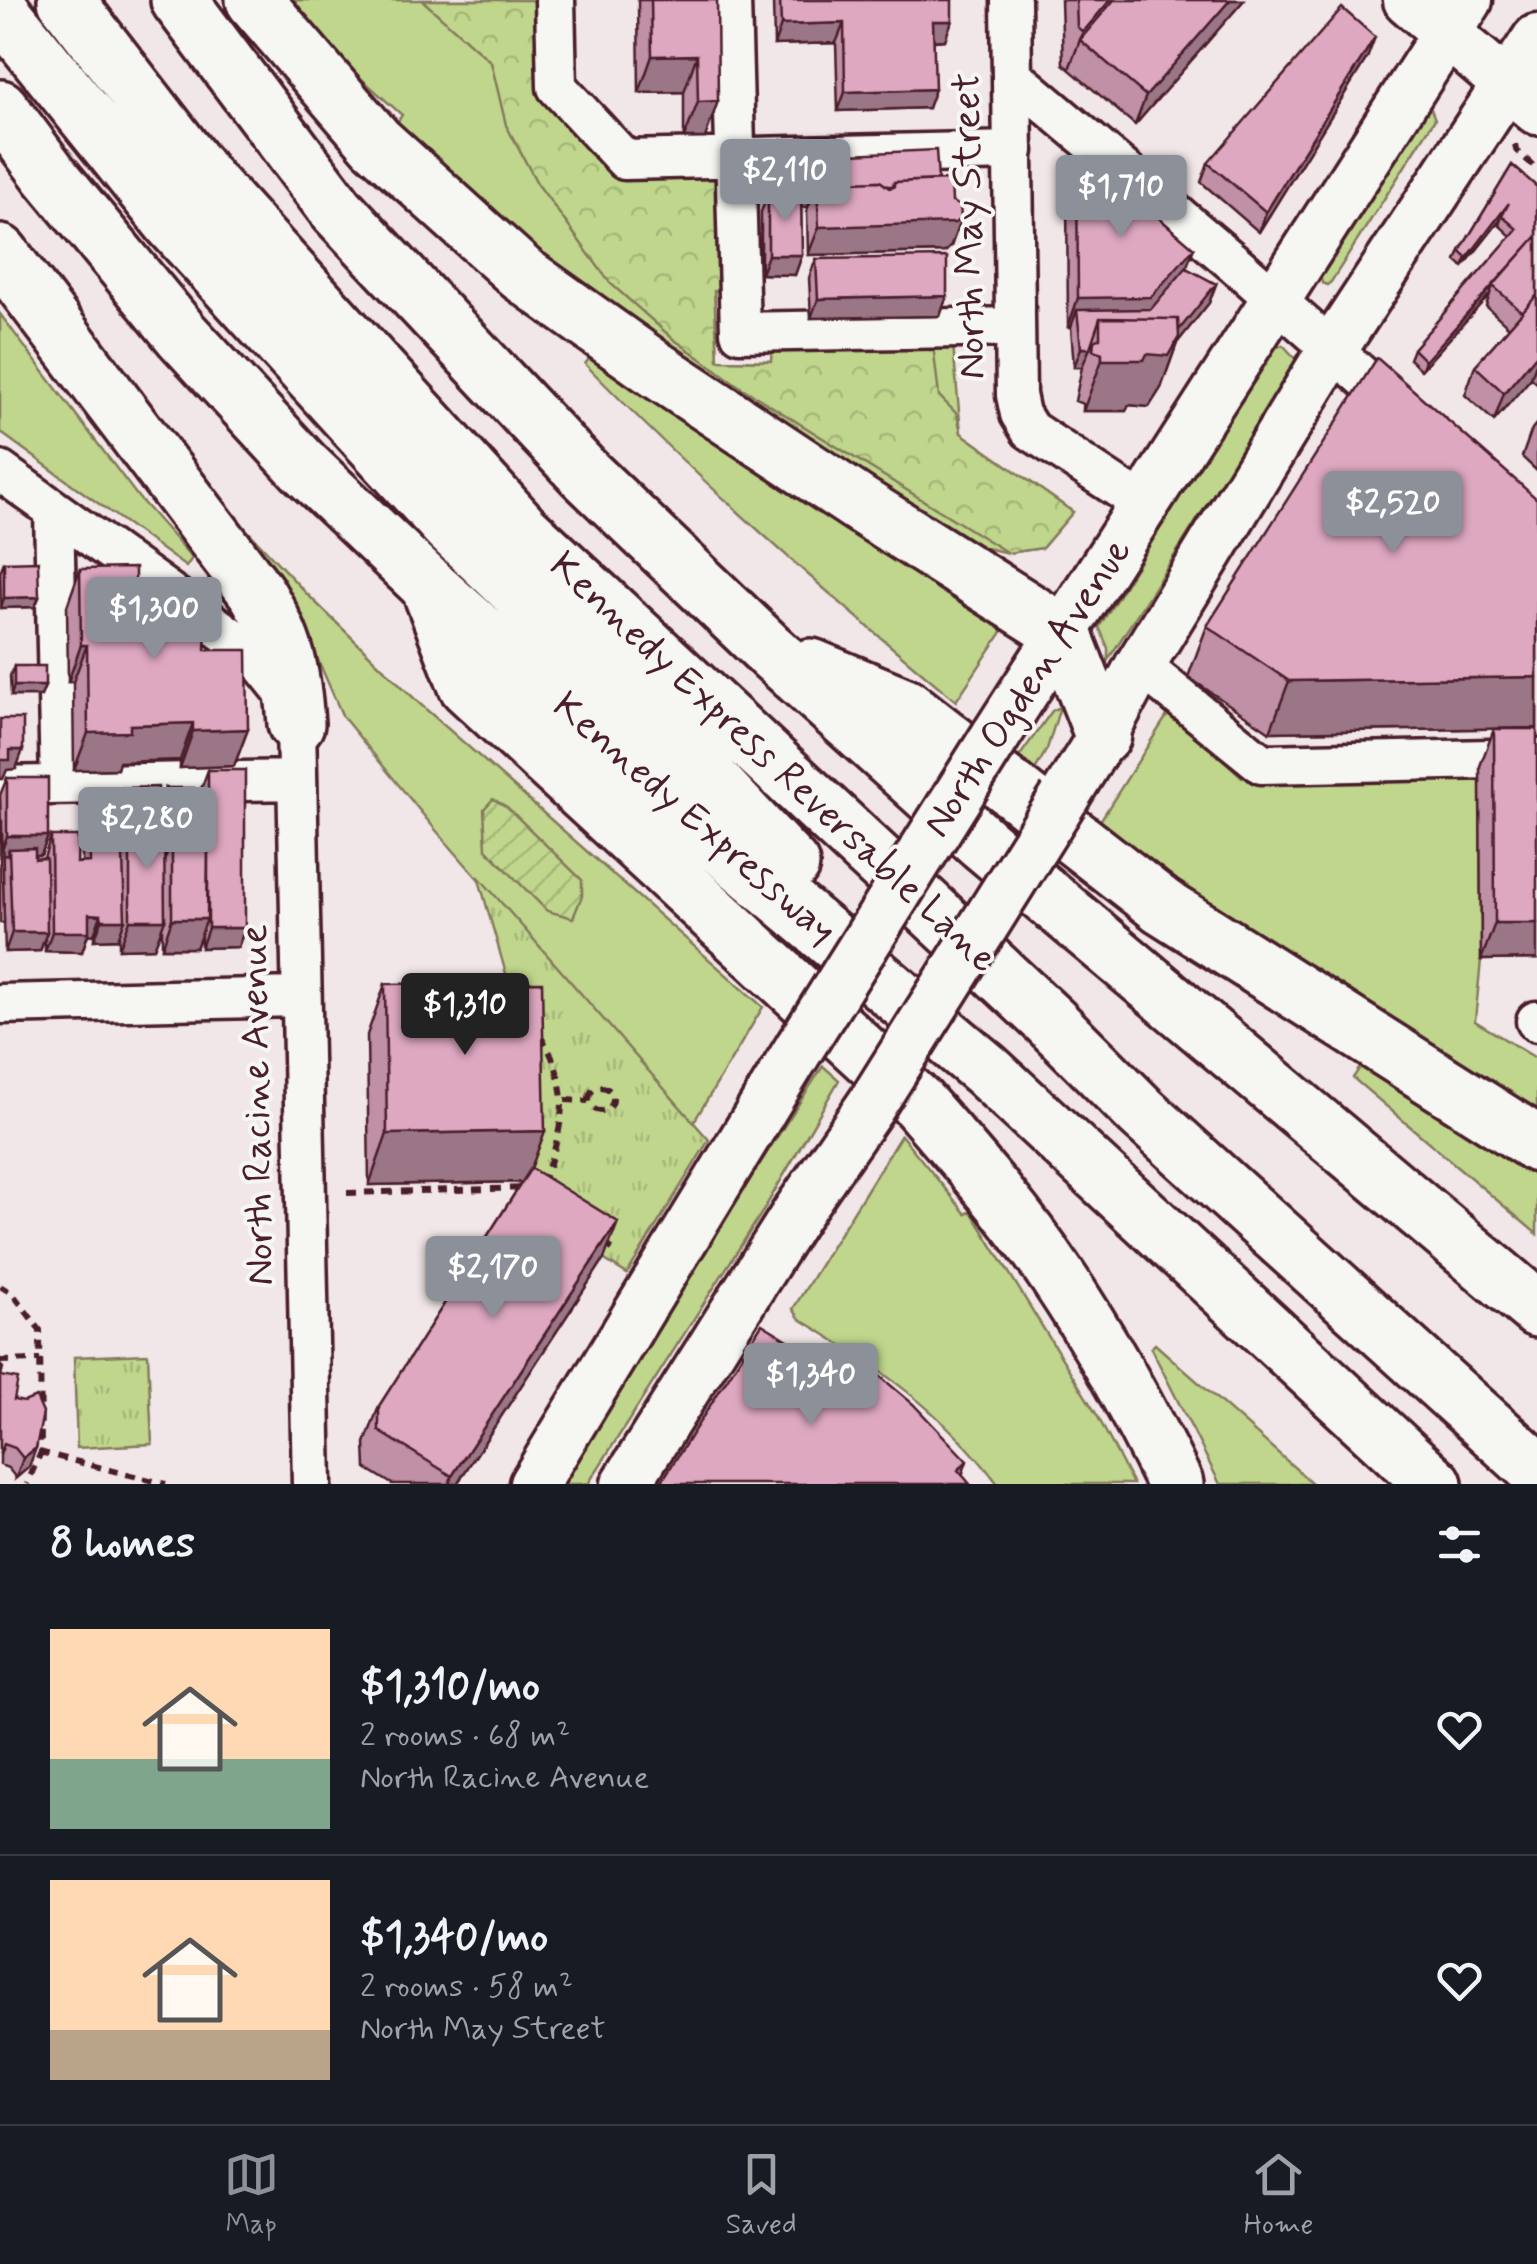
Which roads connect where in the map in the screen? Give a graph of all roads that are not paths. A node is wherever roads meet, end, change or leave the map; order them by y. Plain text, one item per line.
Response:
1 (66, 0) edge
2 (179, 0) edge
3 (254, 0) edge
4 (555, 0) edge
5 (731, 0) edge
6 (1012, 0) edge
7 (1408, 0) edge
8 (0, 9) edge
9 (1457, 16) edge
10 (1537, 39) edge
11 (1014, 77) junction
12 (0, 108) edge
13 (1520, 113) edge
14 (1014, 151) junction
15 (736, 158) junction
16 (0, 253) edge
17 (1275, 298) junction
18 (1016, 327) junction
19 (1332, 350) junction
20 (1424, 430) edge
21 (0, 471) edge
22 (1146, 506) junction
23 (54, 510) junction
24 (428, 585) junction
25 (1063, 633) junction
26 (769, 650) junction
27 (1140, 665) junction
28 (296, 724) junction
29 (1103, 735) junction
30 (1537, 758) edge
31 (297, 780) junction
32 (60, 784) junction
33 (0, 786) edge
34 (300, 997) junction
35 (0, 1004) edge
36 (1050, 1021) junction
37 (986, 1070) junction
38 (1537, 1144) edge
39 (1537, 1308) edge
40 (1537, 1423) edge
41 (1537, 1470) edge
42 (312, 1484) edge
43 (534, 1484) edge
44 (626, 1484) edge
45 (1175, 1484) edge
46 (1434, 1484) edge

1 - 36 highway, Kennedy Express Reversable Lane
2 - 26 highway
3 - 25 highway
4 - 15 street
5 - 15 street
6 - 11 street, North May Street
7 - 9 main road
8 - 37 highway
9 - 13 main road
9 - 17 main road, North Ogden Avenue
10 - 13 main road, North Ogden Avenue
11 - 14 street, North May Street
11 - 17 street
12 - 24 highway, Kennedy Expressway
13 - 19 main road, North Ogden Avenue
14 - 15 street
14 - 18 street, North May Street
15 - 18 street
16 - 28 highway
17 - 19 street
17 - 22 main road, North Ogden Avenue
18 - 22 street, North May Street
19 - 20 street
19 - 27 main road, North Ogden Avenue
21 - 23 street
22 - 25 main road, North Ogden Avenue
23 - 28 street
23 - 32 street
24 - 37 highway, Kennedy Expressway
24 - 45 highway
25 - 29 highway
25 - 43 main road, North Ogden Avenue, bridge
26 - 38 highway
26 - 39 highway
27 - 29 main road, North Ogden Avenue
27 - 30 street
28 - 31 street, North Racine Avenue
29 - 44 main road, North Ogden Avenue, bridge
31 - 32 street
31 - 34 street, North Racine Avenue
32 - 33 street
34 - 35 street
34 - 42 street, North Racine Avenue
36 - 40 highway
36 - 41 highway, Kennedy Express Reversable Lane
37 - 46 highway, Kennedy Expressway

